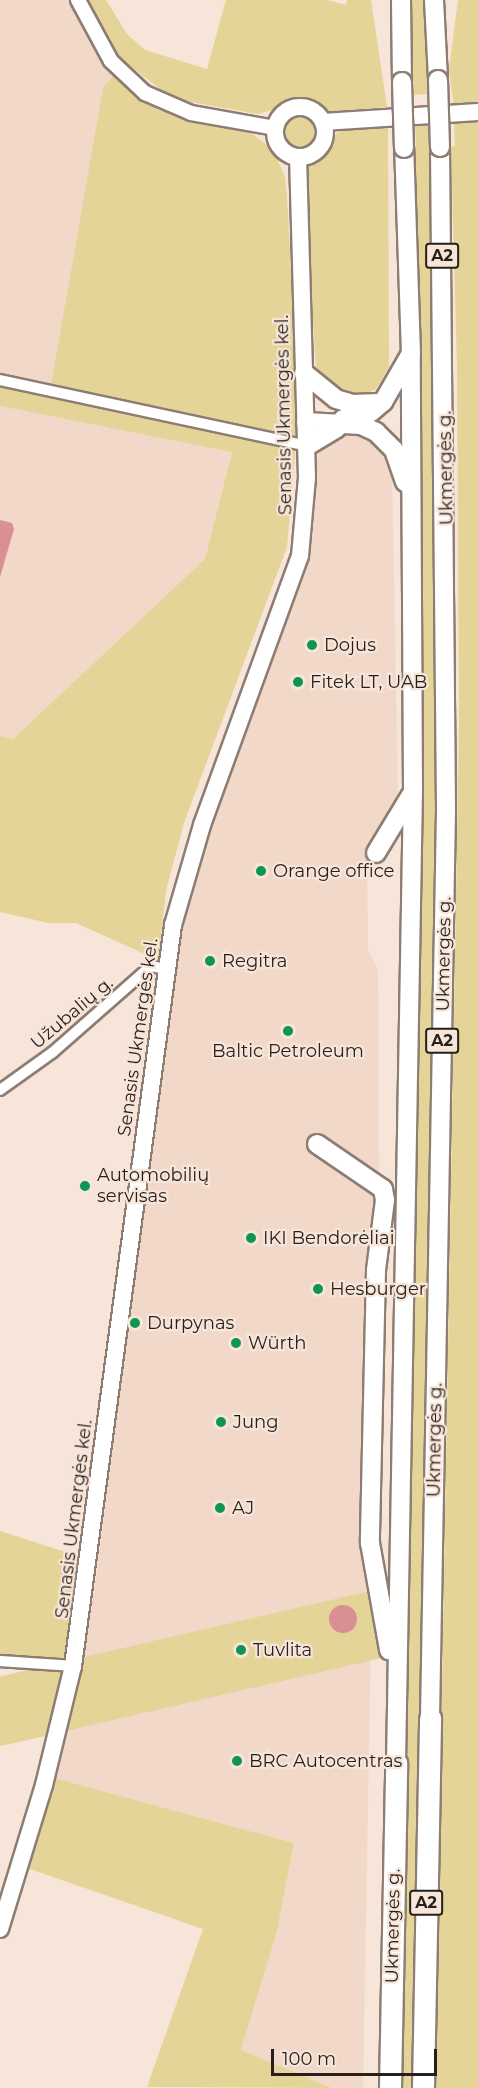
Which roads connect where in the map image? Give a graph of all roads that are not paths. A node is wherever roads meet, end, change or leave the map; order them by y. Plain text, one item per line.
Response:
1 (78, 0) edge
2 (400, 0) edge
3 (434, 0) edge
4 (478, 112) edge
5 (323, 122) junction
6 (275, 128) junction
7 (298, 158) junction
8 (411, 354) junction
9 (304, 373) junction
10 (0, 380) edge
11 (383, 402) junction
12 (306, 422) junction
13 (339, 427) junction
14 (307, 446) junction
15 (413, 513) junction
16 (413, 791) junction
17 (376, 853) dead end
18 (165, 969) junction
19 (0, 1090) edge
20 (317, 1144) dead end
21 (0, 1661) edge
22 (73, 1666) junction
23 (430, 1718) joint
24 (397, 1721) junction
25 (396, 1763) joint
26 (0, 1929) edge
27 (390, 2088) edge
28 (423, 2088) edge

1 - 6 street
2 - 8 highway, Ukmergės g. / A2, bridge
3 - 23 highway, Ukmergės g. / A2, bridge
4 - 5 main road
5 - 6 main road
5 - 7 main road
6 - 7 main road
7 - 9 main road, Senasis Ukmergės kel.
8 - 11 highway
8 - 15 highway, Ukmergės g. / A2
9 - 11 highway
9 - 12 main road, Senasis Ukmergės kel.
10 - 14 street
11 - 12 highway
12 - 13 highway
12 - 14 main road, Senasis Ukmergės kel.
13 - 14 highway
13 - 15 highway
14 - 18 main road, Senasis Ukmergės kel.
15 - 16 highway, Ukmergės g. / A2
16 - 17 highway
16 - 24 highway, Ukmergės g. / A2
18 - 19 street, Užubalių g.
18 - 22 main road, Senasis Ukmergės kel.
20 - 24 highway
21 - 22 street
22 - 26 main road, Senasis Ukmergės kel.
23 - 28 highway, Ukmergės g. / A2
24 - 25 highway, Ukmergės g. / A2
25 - 27 highway, Ukmergės g. / A2

